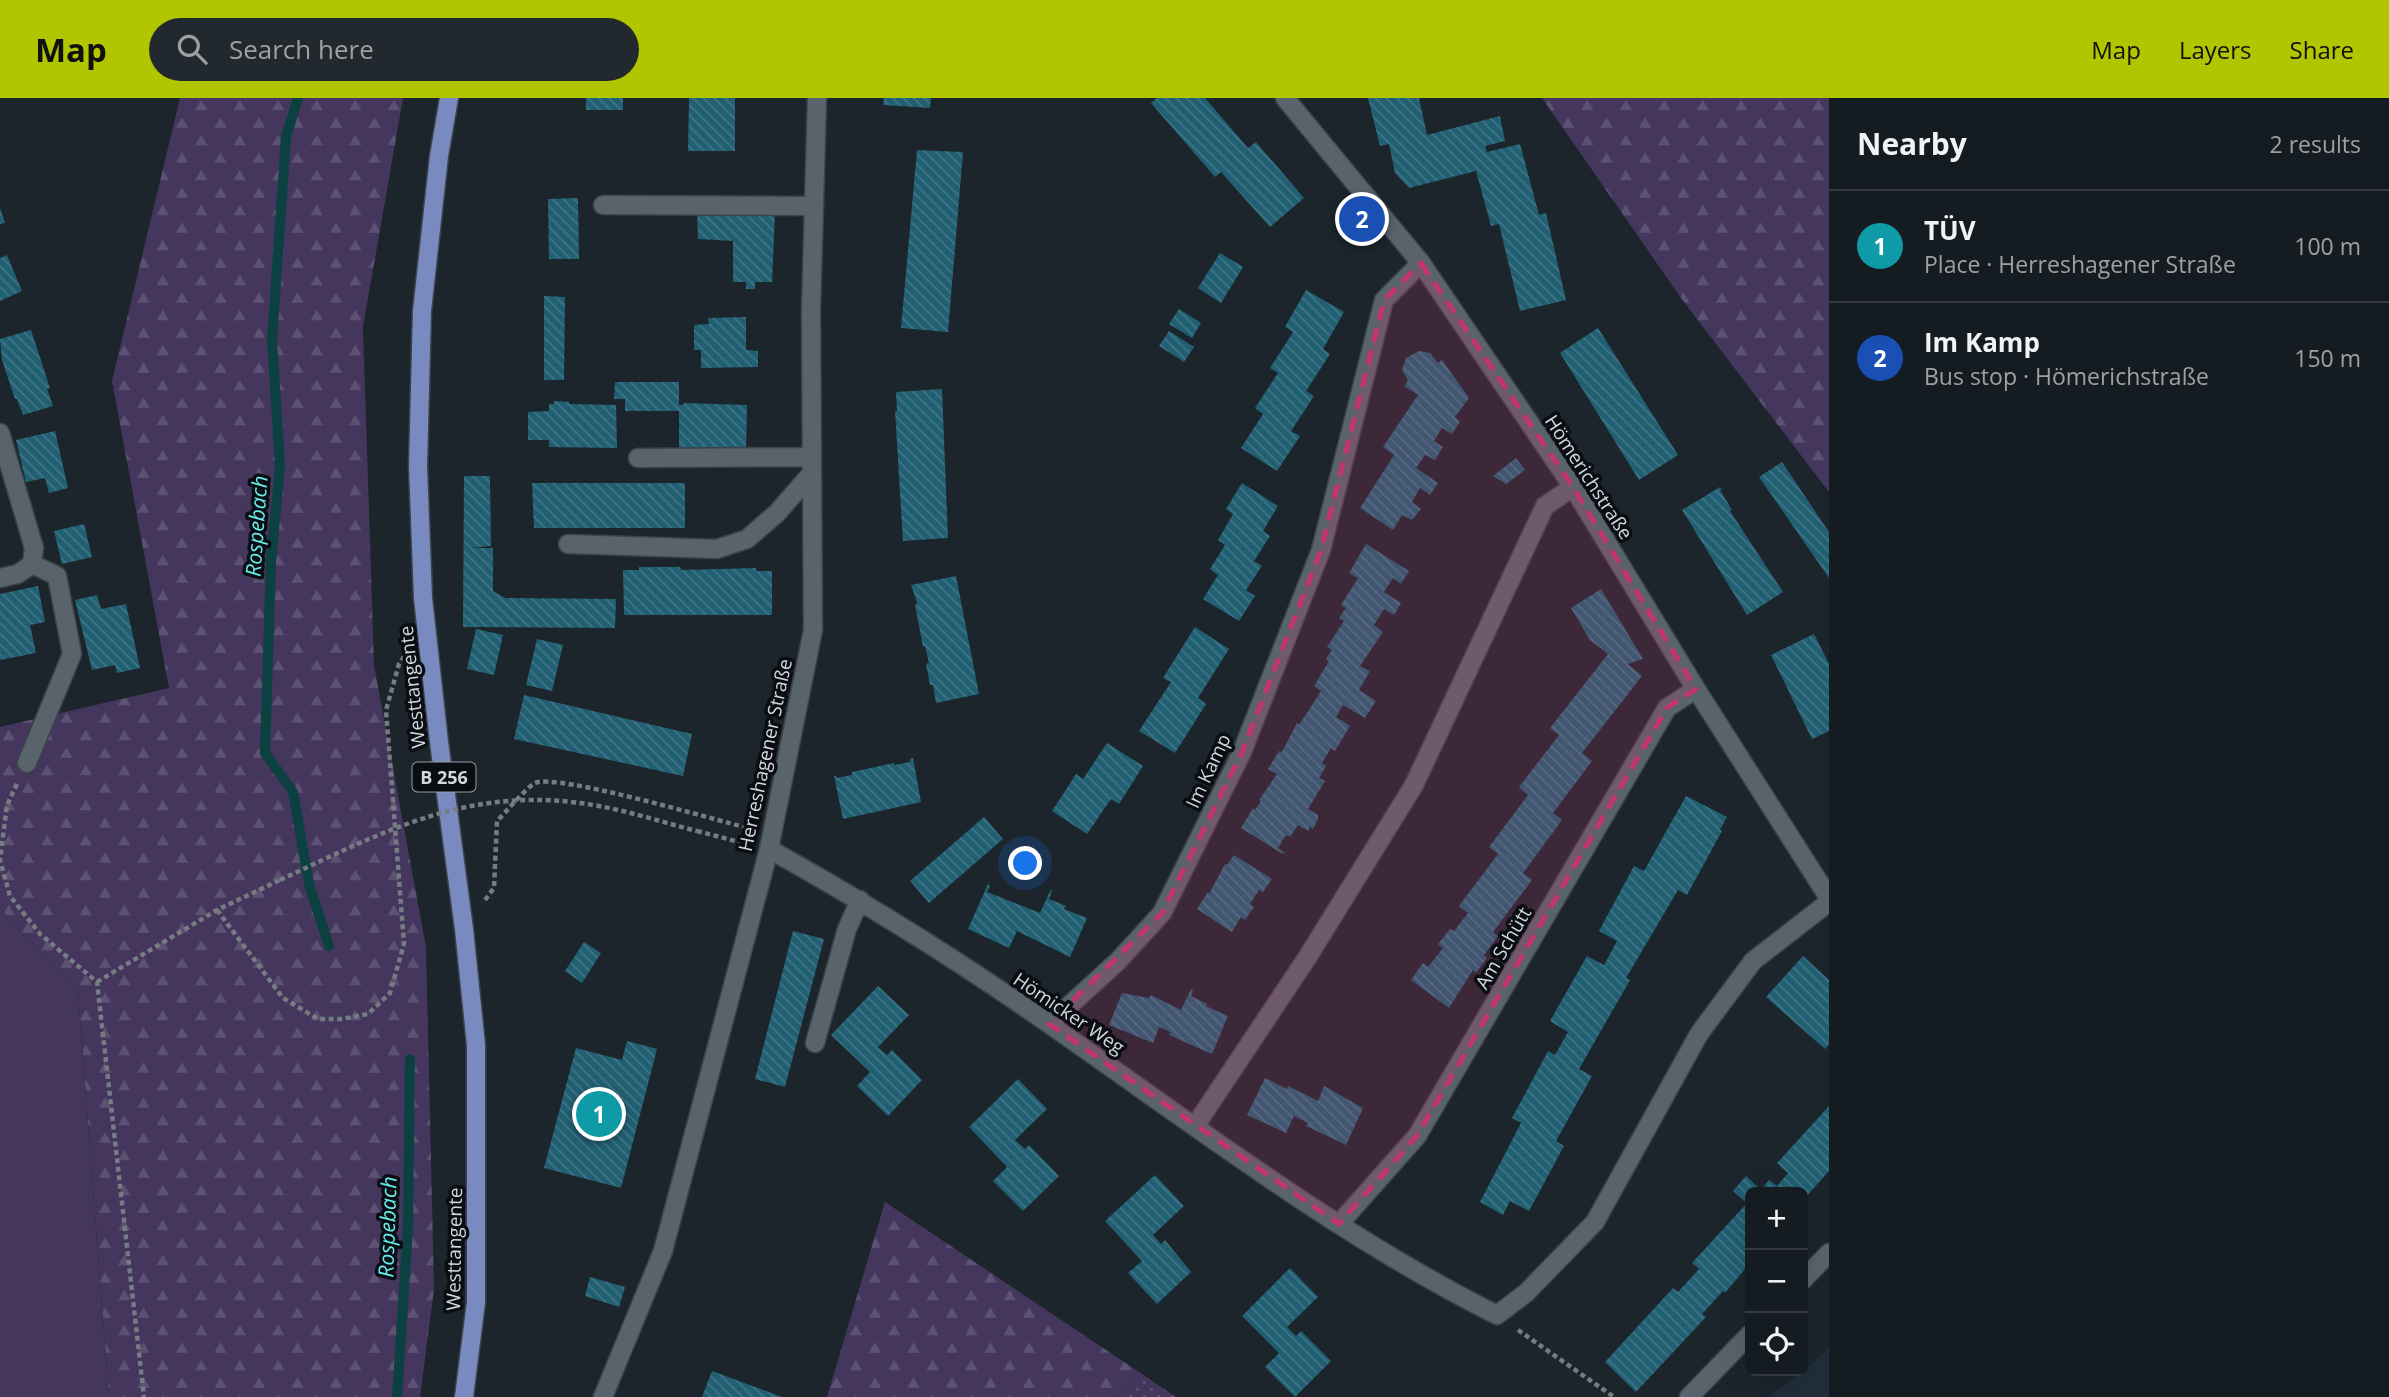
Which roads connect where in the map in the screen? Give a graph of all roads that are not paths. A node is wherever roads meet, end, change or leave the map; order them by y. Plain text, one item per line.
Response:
1 (449, 98) edge
2 (817, 98) edge
3 (1285, 98) edge
4 (603, 205) dead end
5 (813, 206) junction
6 (1421, 263) junction
7 (0, 433) edge
8 (638, 458) dead end
9 (812, 465) junction
10 (1573, 486) junction
11 (568, 544) dead end
12 (32, 564) junction
13 (0, 578) edge
14 (1696, 689) junction
15 (27, 763) road end
16 (766, 848) junction
17 (860, 900) junction
18 (1829, 900) edge
19 (1049, 1024) junction
20 (816, 1043) dead end
21 (1195, 1126) junction
22 (1339, 1224) junction
23 (1829, 1253) edge
24 (1808, 1275) edge
25 (1745, 1339) edge
26 (464, 1397) edge
27 (603, 1397) edge
28 (1689, 1397) edge

1 - 26 main road, Westtangente / B 256
2 - 5 street, Herreshagener Straße
3 - 6 street, Hömerichstraße
4 - 5 street
5 - 9 street, Herreshagener Straße
6 - 10 street, Hömerichstraße
6 - 19 street, Im Kamp
7 - 12 street
8 - 9 street
9 - 11 street
9 - 16 street, Herreshagener Straße
10 - 14 street, Hömerichstraße
10 - 21 street
12 - 13 street
12 - 15 street
14 - 18 street, Hömerichstraße
14 - 22 street, Am Schütt
16 - 17 street, Hömicker Weg
16 - 27 street, Herreshagener Straße
17 - 19 street, Hömicker Weg
17 - 20 street
18 - 22 street, Hömicker Weg
19 - 21 street, Hömicker Weg
21 - 22 street, Hömicker Weg
23 - 24 street
25 - 28 street

